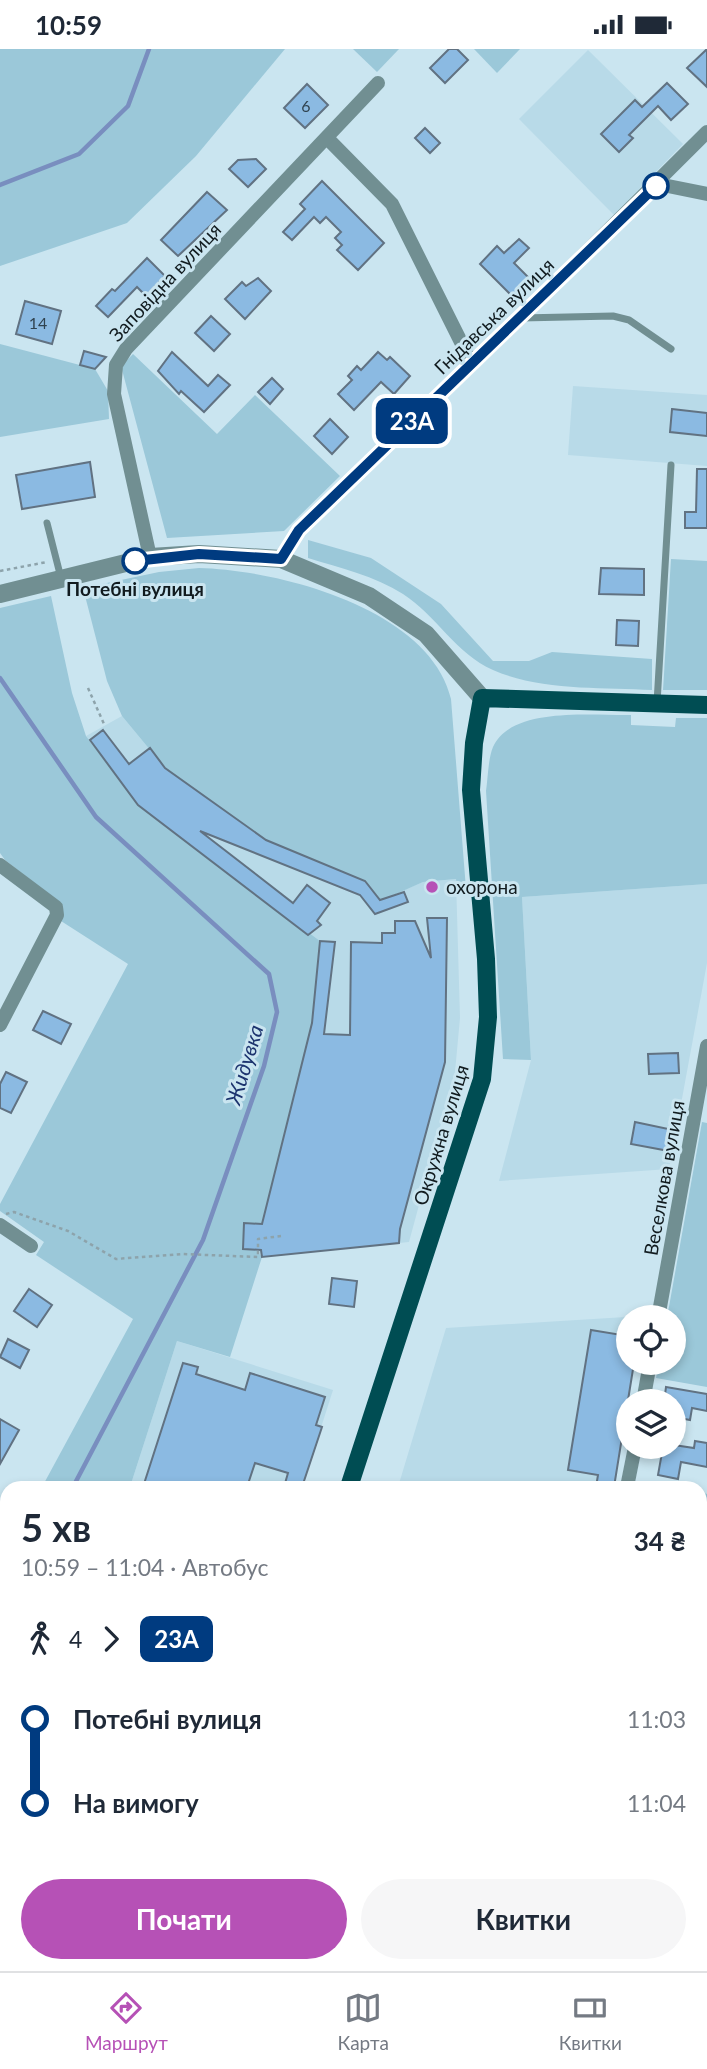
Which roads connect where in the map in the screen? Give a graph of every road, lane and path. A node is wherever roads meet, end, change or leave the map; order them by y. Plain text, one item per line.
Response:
1 (377, 83) dead end
2 (707, 132) edge
3 (328, 139) junction
4 (658, 184) junction
5 (707, 194) edge
6 (520, 318) junction
7 (671, 349) dead end
8 (472, 364) junction
9 (671, 465) dead end
10 (47, 523) dead end
11 (150, 557) junction
12 (281, 559) junction
13 (57, 561) junction
14 (0, 571) edge
15 (61, 579) junction
16 (0, 594) edge
17 (89, 688) dead end
18 (482, 698) junction
19 (657, 703) junction
20 (707, 705) edge
21 (104, 724) dead end
22 (0, 865) edge
23 (0, 1025) edge
24 (707, 1046) edge
25 (0, 1215) edge
26 (0, 1225) edge
27 (281, 1236) dead end
28 (31, 1246) dead end
29 (660, 1305) edge
30 (633, 1459) edge
31 (351, 1481) edge
32 (628, 1481) edge

1 - 3 street, Заповідна вулиця
2 - 4 street, Гнідавська вулиця
3 - 8 street
3 - 11 street, Заповідна вулиця
4 - 5 street
4 - 6 street, Гнідавська вулиця
6 - 7 lane
6 - 8 street, Гнідавська вулиця
8 - 12 street, Гнідавська вулиця
9 - 19 lane
10 - 13 lane
11 - 12 street
11 - 15 street
12 - 18 street
13 - 14 path
13 - 15 lane
15 - 16 street
17 - 21 path
18 - 19 main road
18 - 31 main road, Окружна вулиця
19 - 20 main road
22 - 23 street
24 - 29 street, Веселкова вулиця
25 - 27 path
26 - 28 street
30 - 32 street

